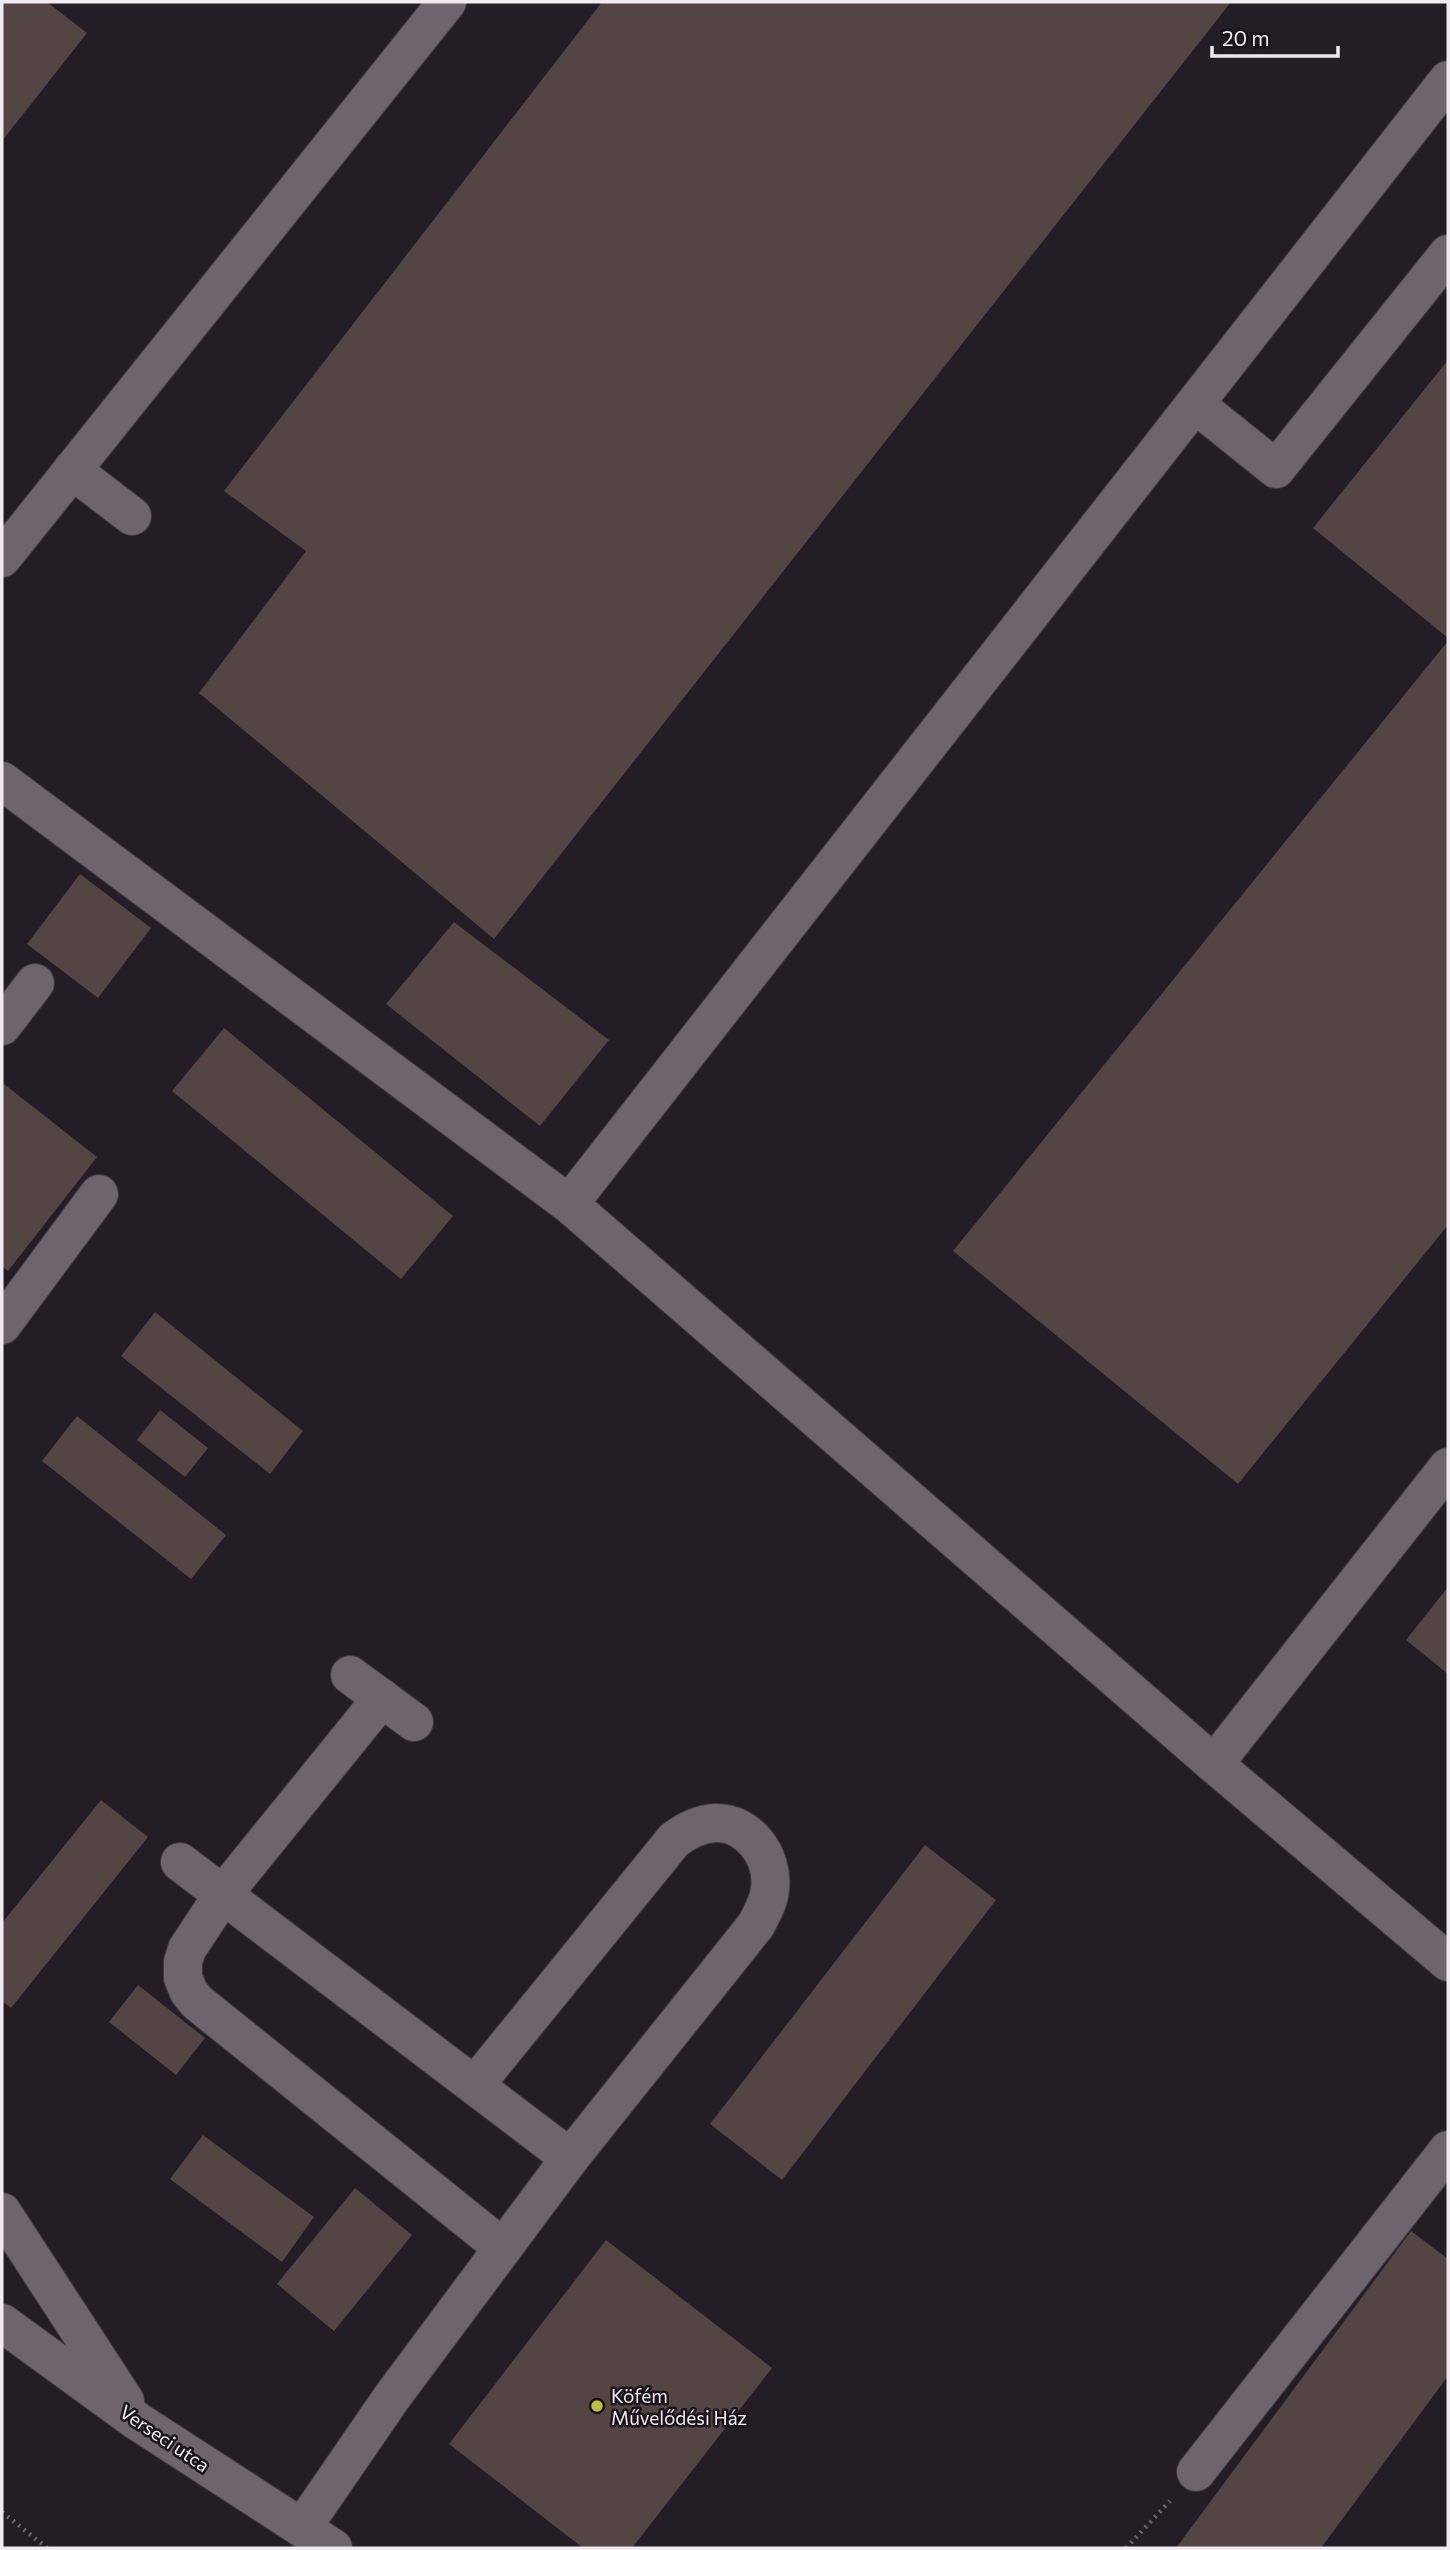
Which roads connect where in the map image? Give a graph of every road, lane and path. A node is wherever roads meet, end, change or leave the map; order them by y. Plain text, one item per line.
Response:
1 (447, 2) edge
2 (1448, 80) edge
3 (1448, 254) edge
4 (1195, 404) junction
5 (72, 470) junction
6 (132, 516) dead end
7 (2, 558) edge
8 (2, 781) edge
9 (35, 983) dead end
10 (2, 1026) edge
11 (99, 1194) dead end
12 (569, 1204) junction
13 (2, 1325) edge
14 (1448, 1467) edge
15 (350, 1675) dead end
16 (382, 1698) junction
17 (414, 1721) dead end
18 (1214, 1764) junction
19 (180, 1862) dead end
20 (224, 1894) junction
21 (1448, 1962) edge
22 (475, 2085) junction
23 (1448, 2150) edge
24 (570, 2158) junction
25 (2, 2212) edge
26 (503, 2248) junction
27 (2, 2323) edge
28 (137, 2421) junction
29 (1196, 2472) joint
30 (2, 2512) edge
31 (317, 2538) edge
32 (47, 2548) edge
33 (1126, 2548) edge

1 - 5 street
2 - 4 street
3 - 4 street
4 - 12 street
5 - 6 street
5 - 7 street
8 - 12 street
9 - 10 street
11 - 13 street
12 - 18 street
14 - 18 street
15 - 16 street
16 - 17 street
16 - 20 street
18 - 21 street
19 - 20 street
20 - 22 street
20 - 26 street
22 - 24 street
22 - 24 street
23 - 29 street
24 - 26 street
25 - 28 street
26 - 31 street
27 - 28 street, Verseci utca
28 - 31 street, Verseci utca
29 - 33 path
30 - 32 path

